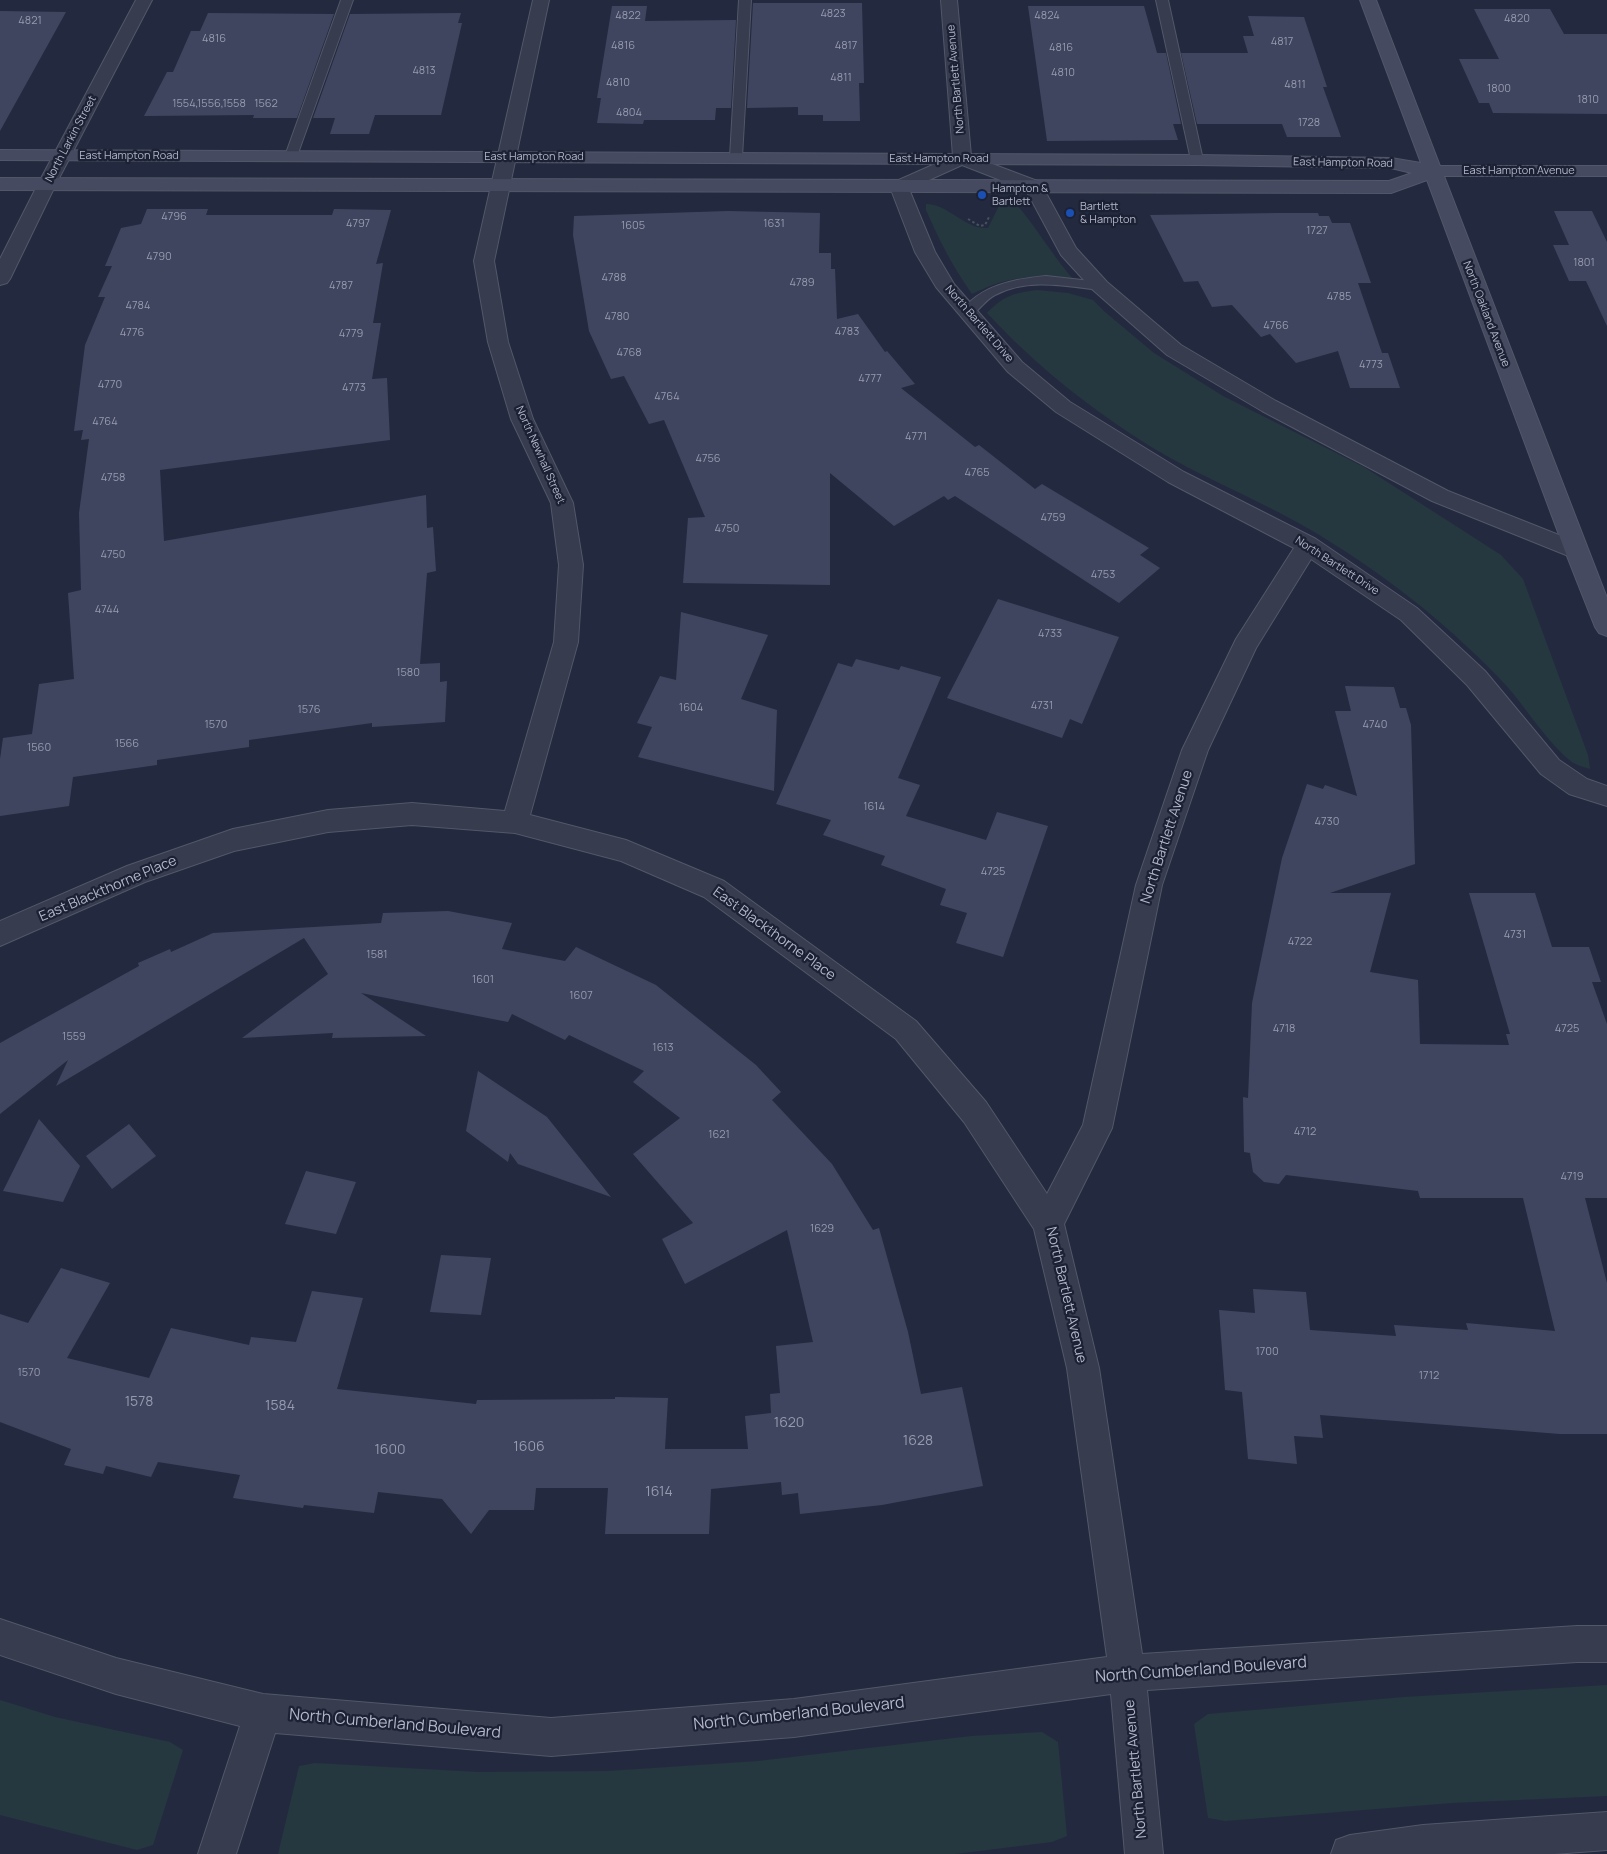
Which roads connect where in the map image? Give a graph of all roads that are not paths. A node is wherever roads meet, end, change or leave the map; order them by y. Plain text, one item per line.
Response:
1 (144, 0) edge
2 (347, 0) edge
3 (541, 0) edge
4 (745, 0) edge
5 (950, 0) edge
6 (1162, 0) edge
7 (1368, 0) edge
8 (0, 155) edge
9 (62, 155) junction
10 (291, 156) junction
11 (506, 158) junction
12 (736, 158) junction
13 (962, 159) junction
14 (1197, 160) junction
15 (1432, 171) junction
16 (1607, 171) edge
17 (0, 184) edge
18 (47, 184) junction
19 (500, 186) junction
20 (1033, 186) junction
21 (899, 187) junction
22 (0, 279) edge
23 (1100, 286) junction
24 (967, 313) junction
25 (1308, 545) junction
26 (1576, 551) junction
27 (1607, 627) edge
28 (1607, 796) edge
29 (516, 822) junction
30 (0, 934) edge
31 (1048, 1223) junction
32 (0, 1637) edge
33 (1607, 1644) edge
34 (1127, 1673) junction
35 (263, 1713) junction
36 (1607, 1831) edge
37 (218, 1854) edge
38 (1144, 1854) edge
39 (1350, 1854) edge

1 - 9 street, North Larkin Street
2 - 10 lane
3 - 11 street, North Newhall Street
4 - 12 lane
5 - 13 street, North Bartlett Avenue
6 - 14 lane
7 - 15 main road, North Oakland Avenue
8 - 9 main road, East Hampton Road
9 - 10 main road, East Hampton Road
9 - 18 street, North Larkin Street
10 - 11 main road, East Hampton Road
11 - 12 main road, East Hampton Road
11 - 19 street, North Newhall Street
12 - 13 main road, East Hampton Road
13 - 14 main road, East Hampton Road
13 - 20 street
13 - 21 street
14 - 15 main road, East Hampton Road
15 - 16 main road, East Hampton Avenue
15 - 20 main road, East Hampton Road
15 - 26 main road, North Oakland Avenue
17 - 18 main road, East Hampton Road
18 - 19 main road, East Hampton Road
18 - 22 street, North Larkin Street
19 - 21 main road, East Hampton Road
19 - 29 street, North Newhall Street
20 - 21 main road, East Hampton Road
20 - 23 street
21 - 24 street, North Bartlett Drive
23 - 24 lane
23 - 26 street
24 - 25 street, North Bartlett Drive
25 - 28 street, North Bartlett Drive
25 - 31 street, North Bartlett Avenue
26 - 27 main road, North Oakland Avenue
29 - 30 street, East Blackthorne Place
29 - 31 street, East Blackthorne Place
31 - 34 street, North Bartlett Avenue
32 - 35 street, North Cumberland Boulevard
33 - 34 street, North Cumberland Boulevard
34 - 35 street, North Cumberland Boulevard
34 - 38 street, North Bartlett Avenue
35 - 37 street
36 - 39 street

